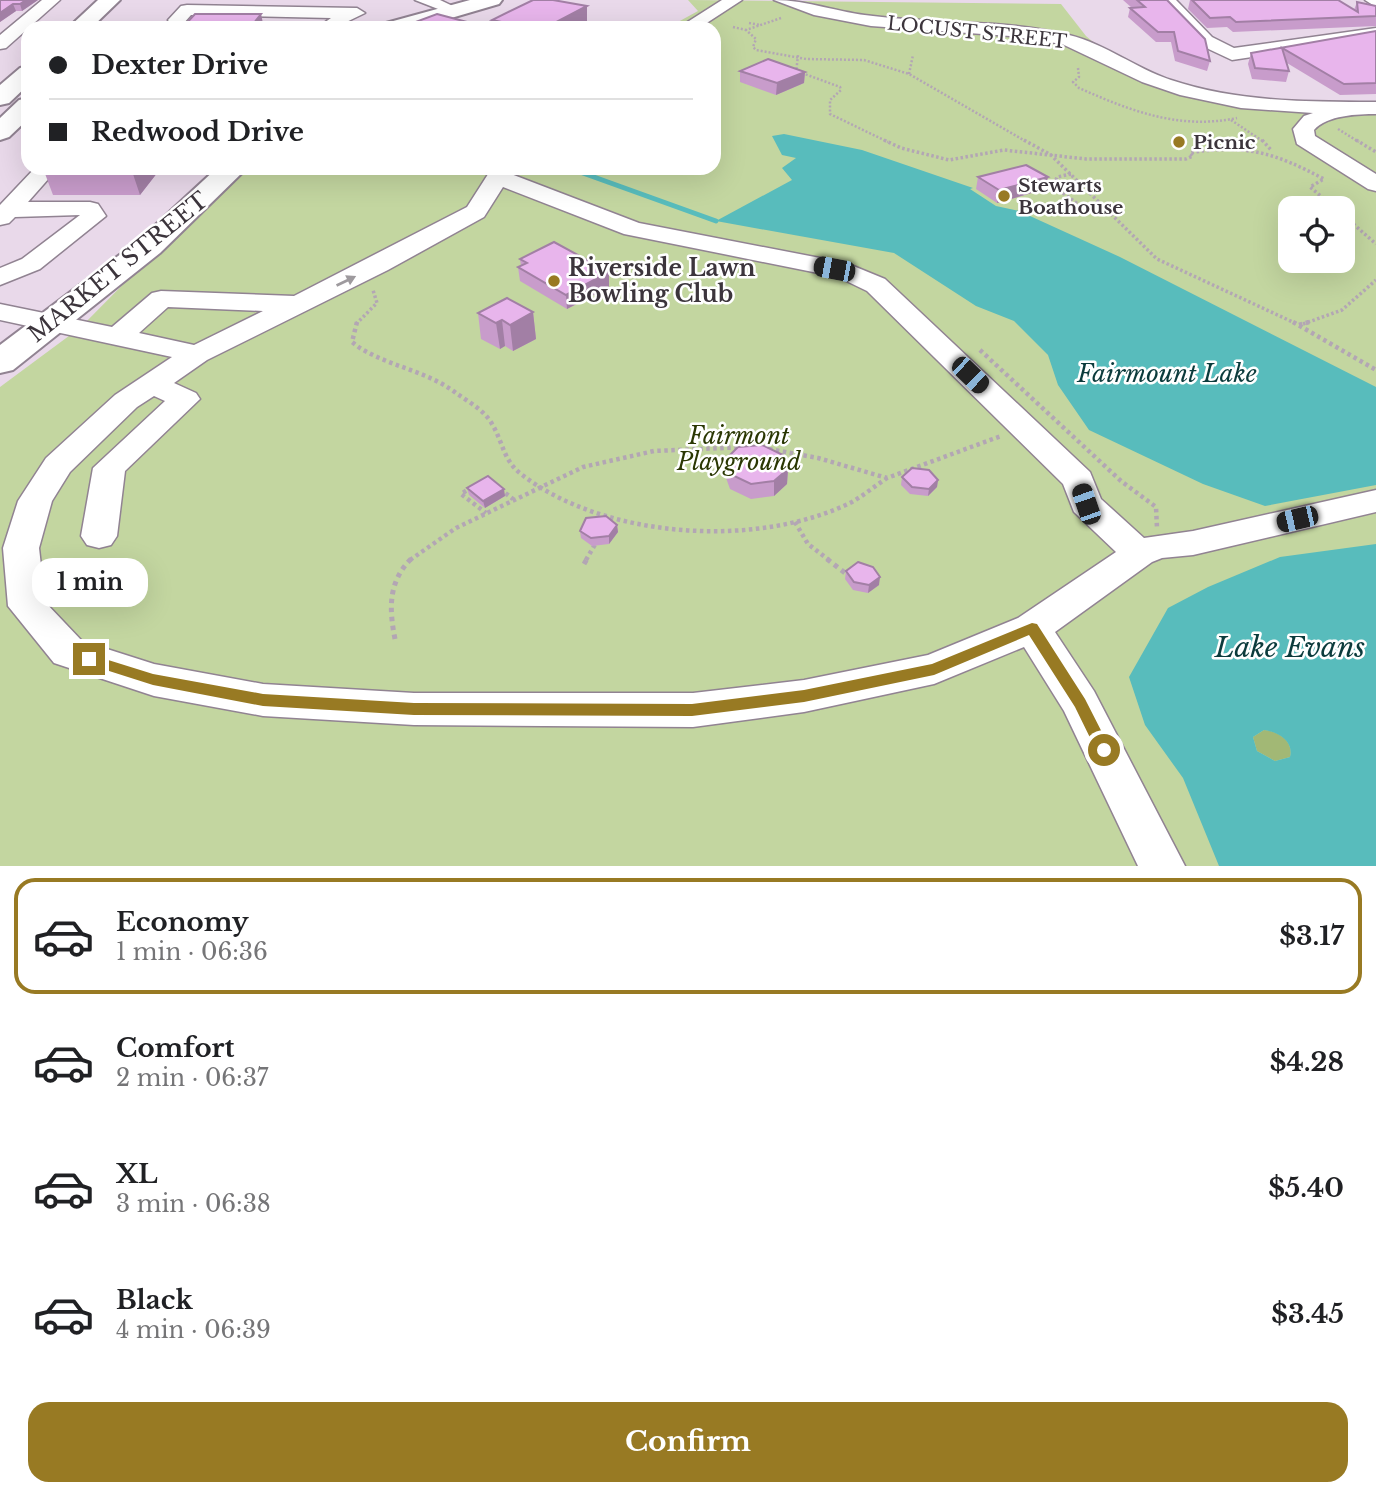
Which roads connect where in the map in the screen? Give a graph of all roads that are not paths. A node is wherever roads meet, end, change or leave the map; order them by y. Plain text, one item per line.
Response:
1 (52, 0) edge
2 (492, 0) edge
3 (733, 0) edge
4 (1167, 0) edge
5 (115, 3) edge
6 (442, 3) edge
7 (257, 5) edge
8 (817, 5) edge
9 (782, 9) edge
10 (27, 21) edge
11 (89, 21) edge
12 (109, 21) edge
13 (176, 21) edge
14 (338, 21) edge
15 (389, 21) edge
16 (407, 21) edge
17 (698, 21) edge
18 (21, 26) edge
19 (1376, 33) edge
20 (0, 44) edge
21 (21, 79) edge
22 (0, 98) edge
23 (1249, 104) junction
24 (1366, 108) edge
25 (21, 113) edge
26 (1308, 130) junction
27 (2, 136) edge
28 (41, 175) edge
29 (198, 175) edge
30 (226, 175) edge
31 (500, 175) edge
32 (506, 175) edge
33 (1376, 184) edge
34 (4, 215) edge
35 (0, 277) edge
36 (298, 304) junction
37 (20, 321) edge
38 (119, 336) junction
39 (197, 354) junction
40 (0, 362) edge
41 (152, 384) junction
42 (1376, 501) edge
43 (99, 536) dead end
44 (1149, 550) junction
45 (1032, 628) junction
46 (1162, 866) edge

1 - 10 street
2 - 6 main road
3 - 17 street
4 - 19 street
5 - 11 main road
5 - 12 main road
6 - 15 main road
6 - 16 main road
7 - 13 street
7 - 14 street
8 - 9 street, LOCUST STREET
8 - 23 street, LOCUST STREET
18 - 20 street
21 - 22 main road
23 - 24 street, LOCUST STREET
23 - 26 street
24 - 26 street
25 - 27 main road
26 - 33 street
28 - 34 street
29 - 37 main road, MARKET STREET
30 - 37 main road, MARKET STREET
36 -> 31 street
32 - 44 street
34 - 35 street
36 - 38 street
36 - 39 street
37 - 38 street
37 - 40 main road, MARKET STREET
38 - 39 street
39 - 41 street
41 - 43 street
41 - 45 street
42 - 44 street
44 - 45 street
45 - 46 street

